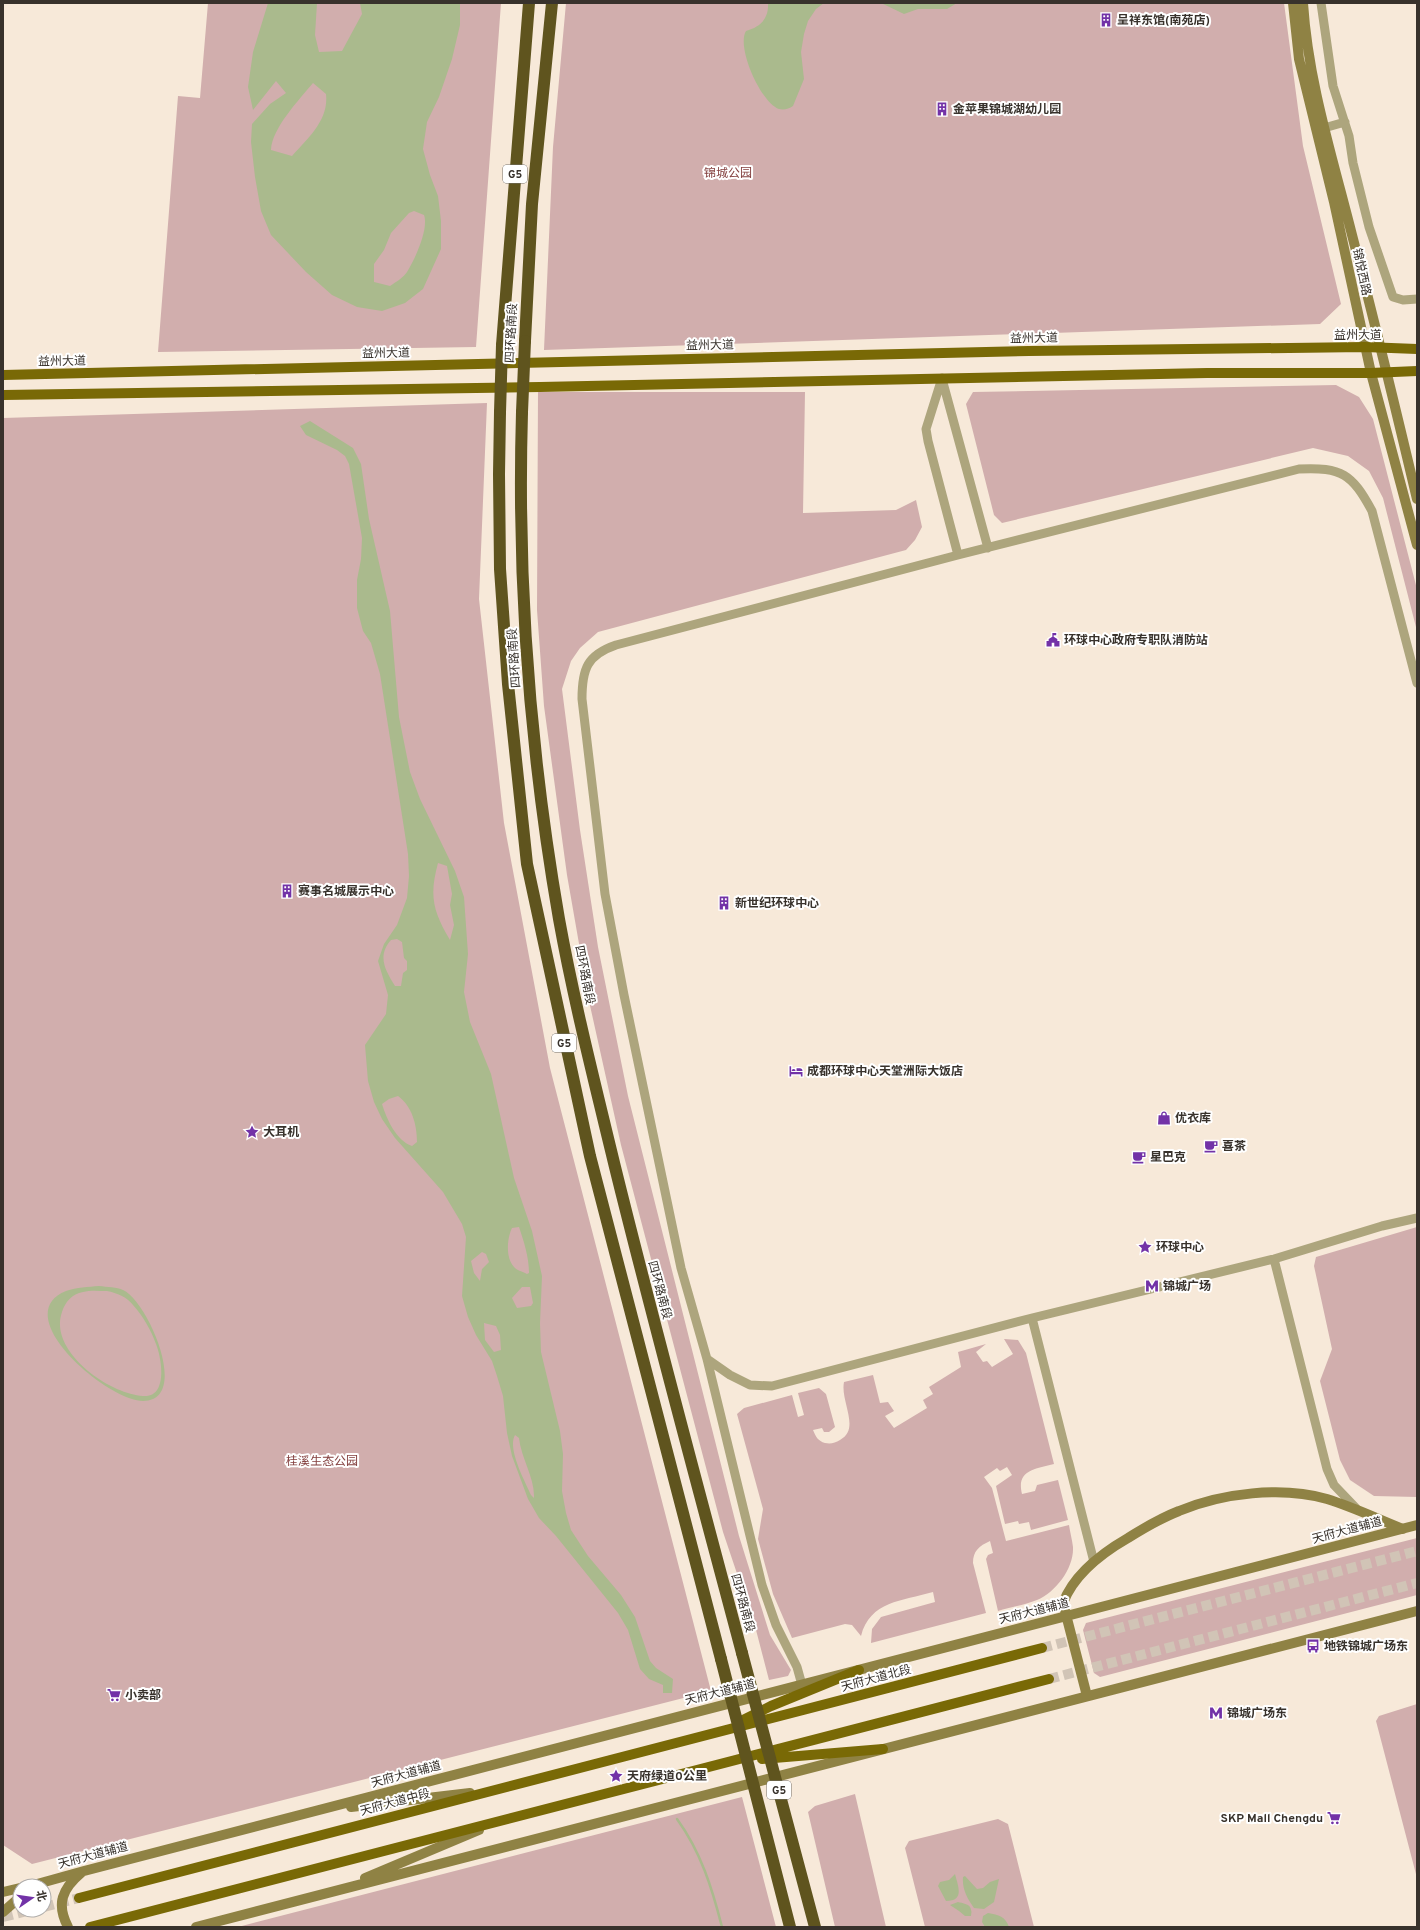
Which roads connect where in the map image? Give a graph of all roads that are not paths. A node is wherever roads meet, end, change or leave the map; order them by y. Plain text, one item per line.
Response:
1 (529, 3) edge
2 (552, 3) edge
3 (1293, 3) edge
4 (1303, 3) edge
5 (1321, 3) edge
6 (1345, 122) junction
7 (1324, 128) junction
8 (1417, 300) edge
9 (1365, 347) junction
10 (1382, 347) junction
11 (1417, 349) edge
12 (1417, 371) edge
13 (1387, 372) junction
14 (1371, 373) junction
15 (3, 375) edge
16 (942, 378) junction
17 (3, 394) edge
18 (1417, 499) edge
19 (1417, 545) edge
20 (988, 548) junction
21 (958, 555) junction
22 (1417, 683) edge
23 (1417, 1218) edge
24 (1274, 1259) junction
25 (1032, 1318) junction
26 (707, 1359) junction
27 (1360, 1512) junction
28 (1417, 1525) edge
29 (1403, 1529) junction
30 (1094, 1562) junction
31 (1417, 1611) edge
32 (1067, 1616) junction
33 (1042, 1648) tunnel mouth
34 (859, 1670) junction
35 (1049, 1679) tunnel mouth
36 (802, 1685) junction
37 (1087, 1696) junction
38 (717, 1732) junction
39 (883, 1749) junction
40 (724, 1763) junction
41 (492, 1791) junction
42 (315, 1811) junction
43 (500, 1821) junction
44 (84, 1871) junction
45 (52, 1880) edge
46 (334, 1891) junction
47 (79, 1898) tunnel mouth
48 (12, 1903) edge
49 (3, 1912) edge
50 (68, 1927) edge
51 (90, 1927) edge
52 (196, 1927) edge
53 (790, 1927) edge
54 (816, 1927) edge

1 - 53 highway, 四环路南段 / G5, bridge
2 - 54 highway, 四环路南段 / G5, bridge
3 - 9 street, 锦悦西路
4 - 7 street, 锦悦西路
5 - 6 street
6 - 7 street
6 - 8 street
7 - 10 street, 锦悦西路
9 - 10 main road, 益州大道
9 - 14 street, 锦悦西路
9 - 15 main road, 益州大道
10 - 11 main road, 益州大道
10 - 13 street, 锦悦西路
12 - 13 main road
13 - 14 main road
13 - 18 street, 锦悦西路
14 - 16 main road
14 - 19 street, 锦悦西路
16 - 17 main road
16 - 20 street
16 - 21 street
20 - 21 street
20 - 22 street
21 - 26 street
23 - 24 street
24 - 25 street
24 - 27 street
25 - 26 street
25 - 30 street
26 - 36 street
27 - 29 street
27 - 30 street
28 - 29 street, 天府大道辅道
29 - 32 street, 天府大道辅道
30 - 32 street
31 - 37 street
32 - 34 street, 天府大道辅道
32 - 37 street
33 - 38 main road, 天府大道北段
34 - 36 street, 天府大道辅道
34 - 38 main road
35 - 40 main road
36 - 42 street, 天府大道辅道
37 - 39 street
38 - 41 main road, 天府大道中段
39 - 40 main road
39 - 46 street
40 - 43 main road
41 - 42 street
41 - 47 main road, 天府大道中段
42 - 44 street, 天府大道辅道
43 - 46 street
43 - 51 main road
44 - 45 street, 天府大道辅道
44 - 50 street
46 - 52 street
48 - 49 street

